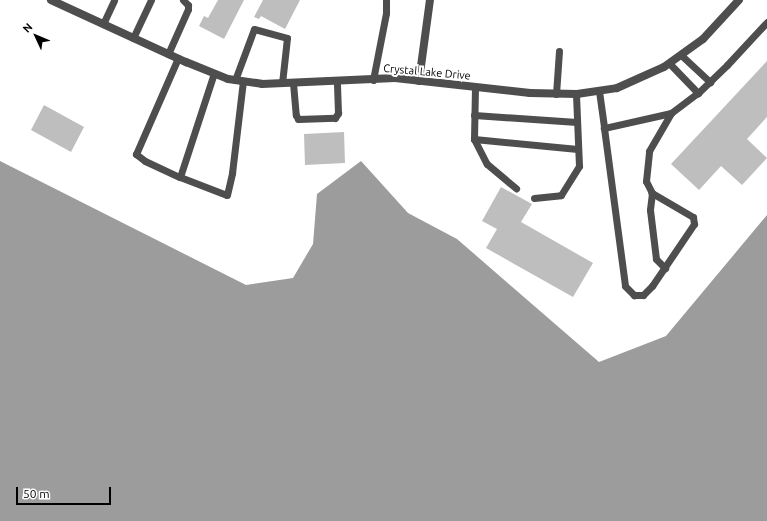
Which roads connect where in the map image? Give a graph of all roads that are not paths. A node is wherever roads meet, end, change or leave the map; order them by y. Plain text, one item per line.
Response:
1 (51, 0) edge
2 (114, 0) edge
3 (151, 0) edge
4 (183, 0) edge
5 (386, 0) edge
6 (430, 0) edge
7 (739, 0) edge
8 (767, 22) edge
9 (103, 24) junction
10 (133, 38) junction
11 (559, 51) dead end
12 (168, 54) junction
13 (681, 55) junction
14 (178, 58) junction
15 (669, 63) junction
16 (214, 73) junction
17 (239, 80) junction
18 (373, 80) junction
19 (337, 81) junction
20 (419, 81) junction
21 (710, 82) junction
22 (282, 83) junction
23 (293, 83) junction
24 (475, 87) junction
25 (599, 91) junction
26 (698, 93) junction
27 (556, 94) junction
28 (576, 94) junction
29 (671, 113) junction
30 (474, 115) junction
31 (577, 122) junction
32 (604, 128) junction
33 (474, 139) junction
34 (578, 149) junction
35 (180, 177) junction
36 (516, 188) dead end
37 (652, 193) junction
38 (534, 198) dead end
39 (665, 268) junction

1 - 9 street, Crystal Lake Drive
2 - 9 lane
3 - 10 lane
4 - 12 lane
5 - 18 lane
6 - 20 street
7 - 13 street, Crystal Lake Drive
8 - 21 lane
9 - 10 street, Crystal Lake Drive
10 - 12 street, Crystal Lake Drive
11 - 27 lane
12 - 14 street, Crystal Lake Drive
13 - 15 street, Crystal Lake Drive
13 - 21 lane
14 - 16 street, Crystal Lake Drive
14 - 35 lane
15 - 25 street, Crystal Lake Drive
15 - 26 lane
16 - 17 street, Crystal Lake Drive
16 - 35 lane
17 - 22 street, Crystal Lake Drive
17 - 22 lane
17 - 35 lane
18 - 19 street, Crystal Lake Drive
18 - 20 street, Crystal Lake Drive
19 - 23 street, Crystal Lake Drive
19 - 23 lane
20 - 24 street, Crystal Lake Drive
21 - 26 lane
22 - 23 street, Crystal Lake Drive
24 - 27 street, Crystal Lake Drive
24 - 30 lane
25 - 28 street, Crystal Lake Drive
25 - 32 lane
26 - 29 lane
27 - 28 street, Crystal Lake Drive
28 - 31 lane
29 - 32 lane
29 - 37 lane
30 - 31 lane
30 - 33 lane
31 - 34 lane
32 - 39 lane
33 - 34 lane
33 - 36 lane
34 - 38 lane
37 - 39 lane
37 - 39 lane

